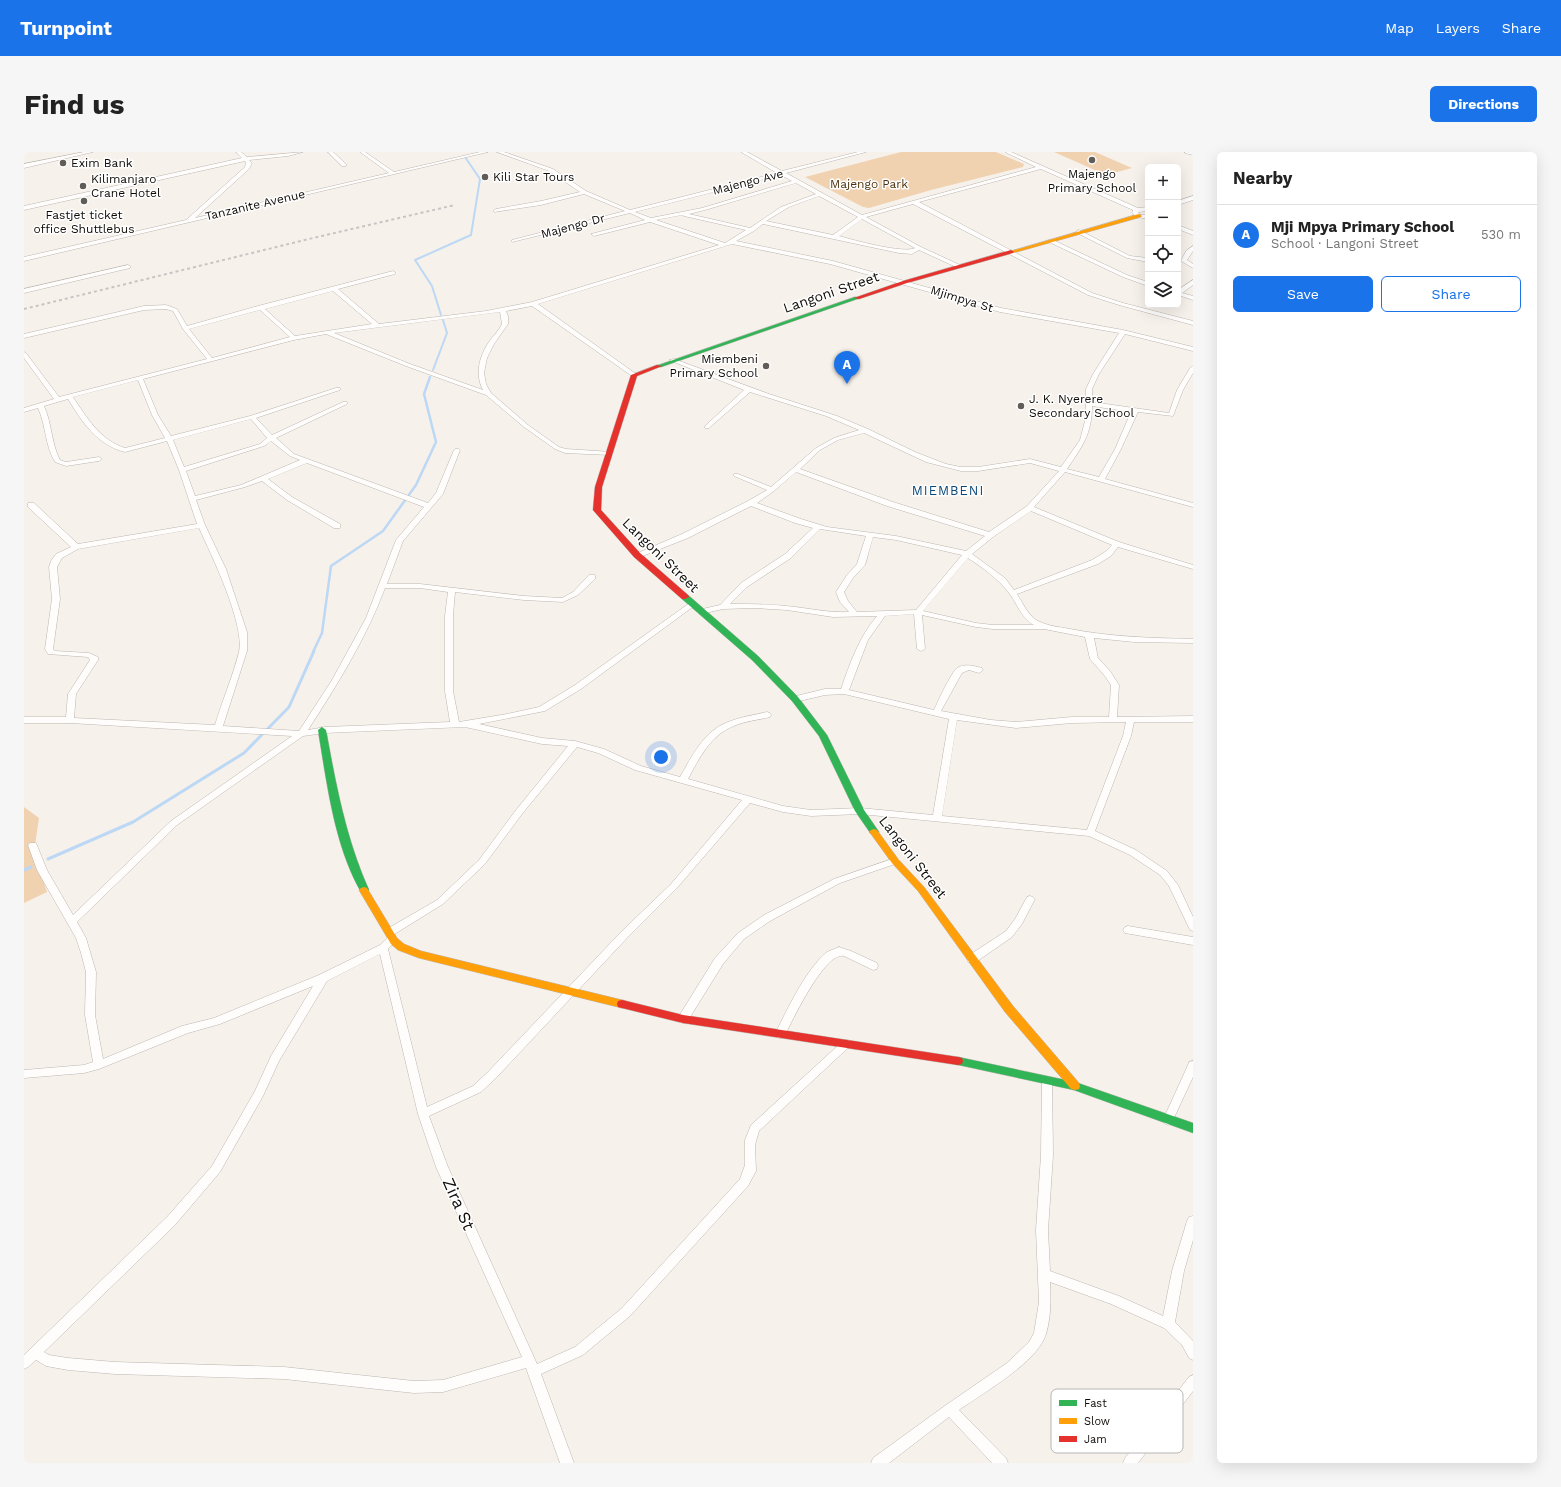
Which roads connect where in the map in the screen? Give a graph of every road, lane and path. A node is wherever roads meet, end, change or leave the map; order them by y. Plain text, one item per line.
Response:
1 (90, 152) edge
2 (238, 152) edge
3 (301, 152) edge
4 (330, 152) edge
5 (362, 152) edge
6 (486, 152) edge
7 (499, 152) edge
8 (743, 152) edge
9 (864, 152) edge
10 (1007, 152) edge
11 (1187, 152) edge
12 (1193, 154) edge
13 (246, 159) junction
14 (344, 165) dead end
15 (24, 166) edge
16 (1042, 167) junction
17 (392, 173) junction
18 (782, 174) junction
19 (796, 181) junction
20 (584, 192) junction
21 (820, 194) junction
22 (1193, 198) edge
23 (914, 202) junction
24 (1181, 202) edge
25 (206, 204) junction
26 (24, 208) edge
27 (496, 211) dead end
28 (632, 211) junction
29 (217, 214) junction
30 (683, 214) junction
31 (1141, 214) edge
32 (863, 216) junction
33 (650, 220) junction
34 (188, 221) junction
35 (763, 222) junction
36 (1181, 228) edge
37 (752, 230) junction
38 (1079, 232) junction
39 (1193, 233) edge
40 (594, 234) dead end
41 (833, 238) junction
42 (514, 241) dead end
43 (1051, 241) junction
44 (732, 242) junction
45 (725, 245) junction
46 (919, 248) junction
47 (1193, 248) edge
48 (1009, 252) junction
49 (25, 258) edge
50 (1145, 260) edge
51 (1181, 261) edge
52 (958, 266) junction
53 (1193, 266) edge
54 (128, 267) dead end
55 (393, 273) dead end
56 (905, 282) junction
57 (1193, 282) edge
58 (1145, 283) edge
59 (333, 288) junction
60 (24, 291) edge
61 (1181, 291) edge
62 (1181, 294) edge
63 (1193, 298) edge
64 (533, 304) junction
65 (260, 307) junction
66 (503, 311) junction
67 (1193, 323) edge
68 (378, 326) junction
69 (185, 328) junction
70 (327, 332) junction
71 (1123, 332) junction
72 (24, 336) edge
73 (294, 338) junction
74 (1193, 349) edge
75 (24, 354) edge
76 (211, 360) junction
77 (672, 360) junction
78 (1193, 368) edge
79 (634, 375) junction
80 (140, 378) junction
81 (338, 389) dead end
82 (748, 390) junction
83 (488, 394) junction
84 (69, 396) junction
85 (58, 400) junction
86 (345, 403) dead end
87 (1090, 404) junction
88 (40, 406) junction
89 (24, 410) edge
90 (1135, 411) junction
91 (252, 417) junction
92 (707, 427) dead end
93 (866, 430) junction
94 (271, 438) junction
95 (169, 439) junction
96 (457, 450) dead end
97 (610, 453) junction
98 (99, 460) dead end
99 (306, 461) junction
100 (182, 470) junction
101 (796, 470) junction
102 (1062, 470) junction
103 (736, 475) dead end
104 (264, 479) junction
105 (1101, 480) junction
106 (772, 490) junction
107 (193, 499) junction
108 (751, 503) junction
109 (1193, 504) edge
110 (31, 505) dead end
111 (429, 506) junction
112 (1030, 508) junction
113 (201, 525) junction
114 (337, 526) dead end
115 (818, 527) junction
116 (870, 534) junction
117 (990, 535) junction
118 (1116, 544) junction
119 (76, 547) junction
120 (967, 554) junction
121 (637, 555) junction
122 (1193, 567) edge
123 (592, 577) dead end
124 (382, 586) junction
125 (452, 589) junction
126 (1013, 593) junction
127 (691, 604) junction
128 (723, 607) junction
129 (700, 612) junction
130 (918, 612) junction
131 (883, 613) junction
132 (855, 614) junction
133 (1046, 627) junction
134 (1090, 635) junction
135 (1193, 641) edge
136 (921, 649) dead end
137 (979, 670) dead end
138 (844, 691) junction
139 (795, 699) junction
140 (936, 713) junction
141 (767, 715) dead end
142 (953, 717) junction
143 (1113, 719) junction
144 (1131, 719) junction
145 (1193, 719) edge
146 (24, 720) edge
147 (70, 720) junction
148 (455, 724) junction
149 (465, 724) junction
150 (218, 728) junction
151 (322, 730) junction
152 (301, 734) junction
153 (575, 744) junction
154 (683, 780) junction
155 (747, 800) junction
156 (860, 811) junction
157 (937, 819) junction
158 (1090, 832) junction
159 (33, 845) dead end
160 (896, 861) junction
161 (1030, 899) dead end
162 (71, 922) junction
163 (1193, 927) edge
164 (1128, 930) dead end
165 (391, 935) junction
166 (1193, 941) edge
167 (383, 948) junction
168 (972, 959) junction
169 (873, 966) dead end
170 (323, 978) junction
171 (571, 990) junction
172 (683, 1019) junction
173 (780, 1034) junction
174 (847, 1044) junction
175 (99, 1065) junction
176 (1193, 1065) edge
177 (24, 1074) edge
178 (1047, 1081) junction
179 (1074, 1086) junction
180 (423, 1114) junction
181 (1168, 1120) junction
182 (1193, 1128) edge
183 (1193, 1221) edge
184 (1044, 1274) junction
185 (1168, 1324) junction
186 (36, 1353) junction
187 (1193, 1354) edge
188 (24, 1364) edge
189 (531, 1366) junction
190 (1193, 1381) edge
191 (1183, 1394) edge
192 (950, 1410) junction
193 (1138, 1453) edge
194 (567, 1463) edge
195 (878, 1463) edge
196 (1001, 1463) edge
197 (1130, 1463) edge

1 - 15 street
2 - 13 street
3 - 13 street
4 - 14 street
5 - 17 street
6 - 17 street, Tanzanite Avenue
7 - 20 street
8 - 18 street
9 - 18 street, Majengo Ave
10 - 16 street
11 - 12 street
13 - 25 street
13 - 26 street
16 - 23 street
16 - 31 street
17 - 29 street, Tanzanite Avenue
18 - 19 street
18 - 28 street, Majengo Ave
19 - 21 street
19 - 30 street
20 - 27 street
20 - 28 street
21 - 32 street
21 - 35 street
22 - 24 street
23 - 32 street
23 - 48 street
25 - 29 street
25 - 34 street
28 - 33 street
28 - 42 street, Majengo Dr
29 - 34 street, Tanzanite Avenue
30 - 33 street
30 - 37 street
31 - 38 street, Langoni Street
32 - 41 street
32 - 46 street
33 - 40 street
33 - 45 street
34 - 49 street, Tanzanite Avenue
35 - 37 street
35 - 41 street
36 - 39 street
37 - 44 street
38 - 43 street, Langoni Street
38 - 50 street
41 - 46 street
43 - 48 street, Langoni Street
43 - 58 street
44 - 45 street
44 - 56 street, Mjimpya St
45 - 64 street
46 - 52 street
47 - 51 street
48 - 52 street, Langoni Street
48 - 67 street
51 - 53 street
52 - 56 street, Langoni Street
54 - 60 street
55 - 59 street
56 - 71 street, Mjimpya St
56 - 77 street, Langoni Street
57 - 61 street
59 - 65 street
59 - 68 street
62 - 63 street
64 - 66 street
64 - 79 street
65 - 69 street
65 - 73 street
66 - 68 street
66 - 83 street
68 - 70 street
69 - 72 street
69 - 76 street
70 - 73 street
70 - 83 street
71 - 74 street, Mjimpya St
71 - 87 street
73 - 76 street
75 - 85 street
76 - 80 street
77 - 79 street, Langoni Street
77 - 82 street
78 - 90 street
79 - 97 street, Langoni Street
80 - 84 street
80 - 95 street
81 - 91 street
82 - 92 street
82 - 93 street
83 - 97 street
84 - 85 street
84 - 95 street
85 - 88 street
86 - 94 street
87 - 90 street
87 - 102 street
88 - 89 street
88 - 98 street
90 - 105 street
91 - 94 street
91 - 95 street
93 - 101 street
93 - 102 street
94 - 99 street
94 - 100 street
95 - 100 street
96 - 111 street
97 - 121 street, Langoni Street
99 - 104 street
99 - 111 street
100 - 107 street
101 - 106 street
101 - 117 street
102 - 105 street
102 - 112 street
103 - 106 street
104 - 107 street
104 - 114 street
105 - 109 street
106 - 108 street
107 - 113 street
108 - 115 street
108 - 121 street
110 - 119 street
111 - 124 street
112 - 117 street
112 - 118 street
113 - 119 street
113 - 150 street
115 - 116 street
115 - 128 street
116 - 120 street
116 - 132 street
117 - 120 street
118 - 122 street
118 - 126 street
119 - 147 street
120 - 126 street
120 - 130 street
121 - 127 street, Langoni Street
123 - 125 street
124 - 125 street
124 - 152 street
125 - 148 street
126 - 133 street
127 - 129 street, Langoni Street
127 - 149 street
128 - 129 street
128 - 132 street
129 - 139 street, Langoni Street
130 - 131 street
130 - 133 street
130 - 136 street
131 - 132 street
131 - 138 street
133 - 134 street
134 - 135 street
134 - 143 street
137 - 140 street
138 - 139 street
138 - 140 street
139 - 156 street, Langoni Street
140 - 142 street
141 - 154 street
142 - 143 street
142 - 157 street
143 - 144 street
144 - 145 street
144 - 158 street
146 - 147 street
147 - 150 street
148 - 149 street
148 - 151 street
149 - 153 street
150 - 152 street
151 - 152 street
151 - 165 street
152 - 162 street
153 - 154 street
153 - 165 street
154 - 155 street
155 - 156 street
155 - 171 street
156 - 157 street
156 - 160 street, Langoni Street
157 - 158 street
158 - 163 street
159 - 162 street
160 - 168 street, Langoni Street
160 - 172 street
161 - 168 street
162 - 175 street
164 - 166 street
165 - 167 street
165 - 171 street
167 - 170 street
167 - 180 street, Zira St
168 - 179 street, Langoni Street
169 - 173 street
170 - 175 street
170 - 186 street
171 - 172 street
171 - 180 street
172 - 173 street
173 - 174 street
174 - 178 street
174 - 189 street
175 - 177 street
176 - 181 street
178 - 179 street
178 - 184 street
179 - 181 street
180 - 189 street, Zira St
181 - 182 street
183 - 185 street
184 - 185 street
184 - 192 street
185 - 187 street
186 - 188 street
186 - 189 street
189 - 194 street, Zira St
190 - 191 street
192 - 195 street
192 - 196 street
193 - 197 street

